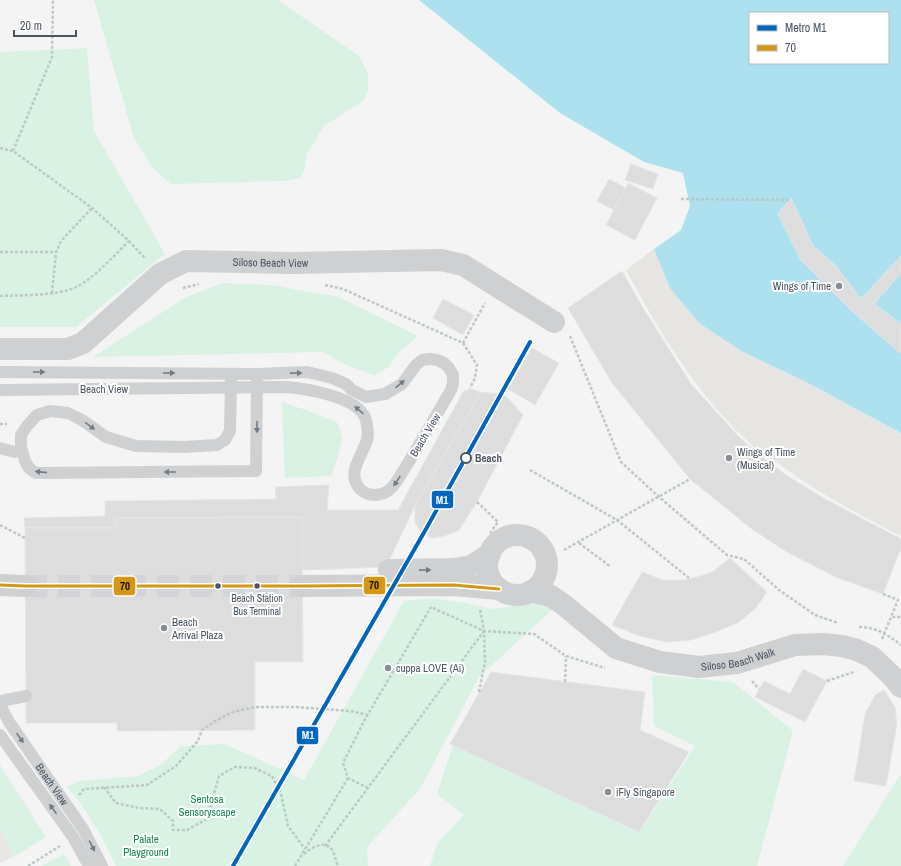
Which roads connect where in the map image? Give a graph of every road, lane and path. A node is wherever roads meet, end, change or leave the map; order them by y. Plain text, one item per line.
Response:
1 (53, 0) edge
2 (0, 148) edge
3 (14, 151) junction
4 (680, 199) dead end
5 (789, 200) dead end
6 (92, 208) junction
7 (129, 242) junction
8 (0, 252) edge
9 (56, 252) junction
10 (140, 264) dead end
11 (204, 282) dead end
12 (320, 284) dead end
13 (179, 289) dead end
14 (52, 292) junction
15 (0, 296) edge
16 (485, 302) dead end
17 (554, 322) joint
18 (463, 343) junction
19 (0, 349) edge
20 (0, 372) edge
21 (232, 373) junction
22 (257, 374) junction
23 (231, 388) junction
24 (257, 388) junction
25 (470, 389) dead end
26 (0, 390) edge
27 (0, 424) edge
28 (8, 424) dead end
29 (0, 448) edge
30 (15, 452) dead end
31 (530, 470) dead end
32 (690, 479) dead end
33 (658, 496) junction
34 (477, 502) dead end
35 (617, 520) junction
36 (498, 522) dead end
37 (0, 525) edge
38 (25, 538) dead end
39 (579, 543) junction
40 (555, 553) junction
41 (490, 554) junction
42 (610, 567) dead end
43 (688, 578) dead end
44 (499, 589) junction
45 (531, 592) junction
46 (883, 594) dead end
47 (480, 606) dead end
48 (573, 613) junction
49 (891, 617) dead end
50 (842, 624) dead end
51 (855, 626) dead end
52 (484, 631) junction
53 (901, 645) edge
54 (566, 656) dead end
55 (565, 682) dead end
56 (901, 687) edge
57 (479, 692) dead end
58 (26, 696) dead end
59 (0, 701) edge
60 (0, 705) edge
61 (368, 715) junction
62 (0, 735) edge
63 (348, 778) junction
64 (104, 787) junction
65 (368, 788) junction
66 (68, 807) junction
67 (66, 842) dead end
68 (325, 846) junction
69 (305, 849) junction
70 (302, 856) junction
71 (28, 866) edge
72 (89, 866) edge
73 (102, 866) edge
74 (295, 866) edge
75 (338, 866) edge

1 - 3 path
2 - 3 path
3 - 6 path
4 - 5 path
6 - 7 path
6 - 9 path
7 - 10 path
7 - 14 path
8 - 9 path
9 - 14 path
11 - 13 path
12 - 18 path
14 - 15 path
16 - 18 path
17 - 19 street, Siloso Beach View
17 - 33 path
18 - 25 path
20 -> 21 lane, Beach View
21 - 22 lane, Beach View
21 - 23 lane
22 - 24 lane
22 -> 24 lane, Beach View
23 - 24 lane, Beach View
24 -> 23 lane
23 - 26 lane, Beach View
27 - 28 path
29 - 30 lane
31 - 35 path
32 - 33 path
33 - 35 path
33 - 50 path
34 - 36 path
35 - 39 path
35 - 43 path
37 - 38 path
39 - 40 path
39 - 42 path
40 - 41 street, Siloso Beach Walk
40 - 45 street
40 - 48 street, Siloso Beach Walk
41 - 44 street
44 -> 41 street, Siloso Beach Walk
44 - 45 street, Siloso Beach Walk
45 - 48 street, Siloso Beach Walk
46 - 49 path
47 - 52 path
48 - 56 street, Siloso Beach Walk
51 - 53 path
52 - 57 path
52 - 61 path
52 - 65 path
54 - 55 path
58 - 59 lane
60 -> 66 lane, Beach View
61 - 63 path
61 - 64 path
72 -> 62 lane, Beach View
63 - 65 path
63 - 69 path
64 - 66 path
64 - 69 path
65 - 68 path
66 -> 73 lane, Beach View
67 - 71 path
68 - 70 path
68 - 75 path
69 - 70 path
70 - 74 path

